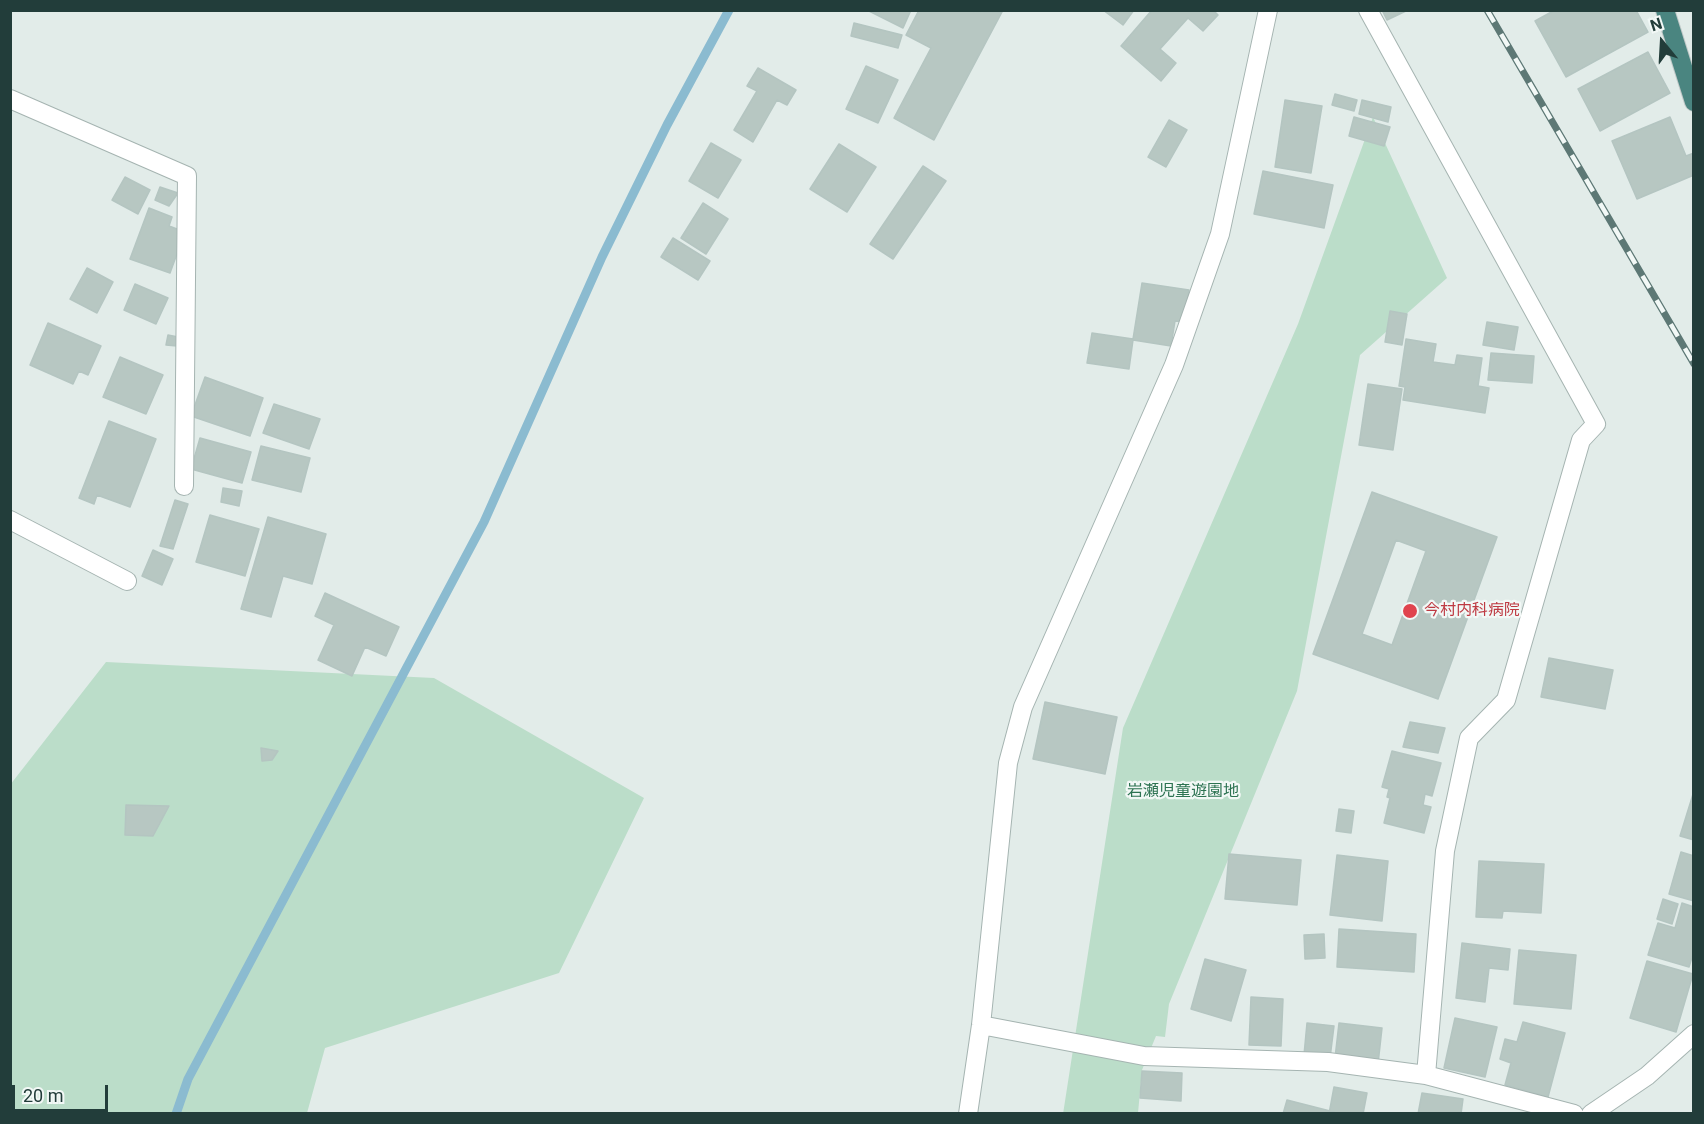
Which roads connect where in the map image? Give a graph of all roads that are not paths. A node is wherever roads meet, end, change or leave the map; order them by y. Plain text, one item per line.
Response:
1 (1268, 10) edge
2 (1368, 10) edge
3 (1665, 10) edge
4 (10, 99) edge
5 (1694, 102) edge
6 (184, 486) dead end
7 (10, 520) edge
8 (127, 581) dead end
9 (981, 1025) junction
10 (1694, 1034) edge
11 (1426, 1075) junction
12 (968, 1113) edge
13 (1574, 1113) edge
14 (1591, 1113) edge

1 - 9 street
2 - 11 street
3 - 5 highway
4 - 6 street
7 - 8 street
9 - 11 street
9 - 12 street
10 - 14 street
11 - 13 street

